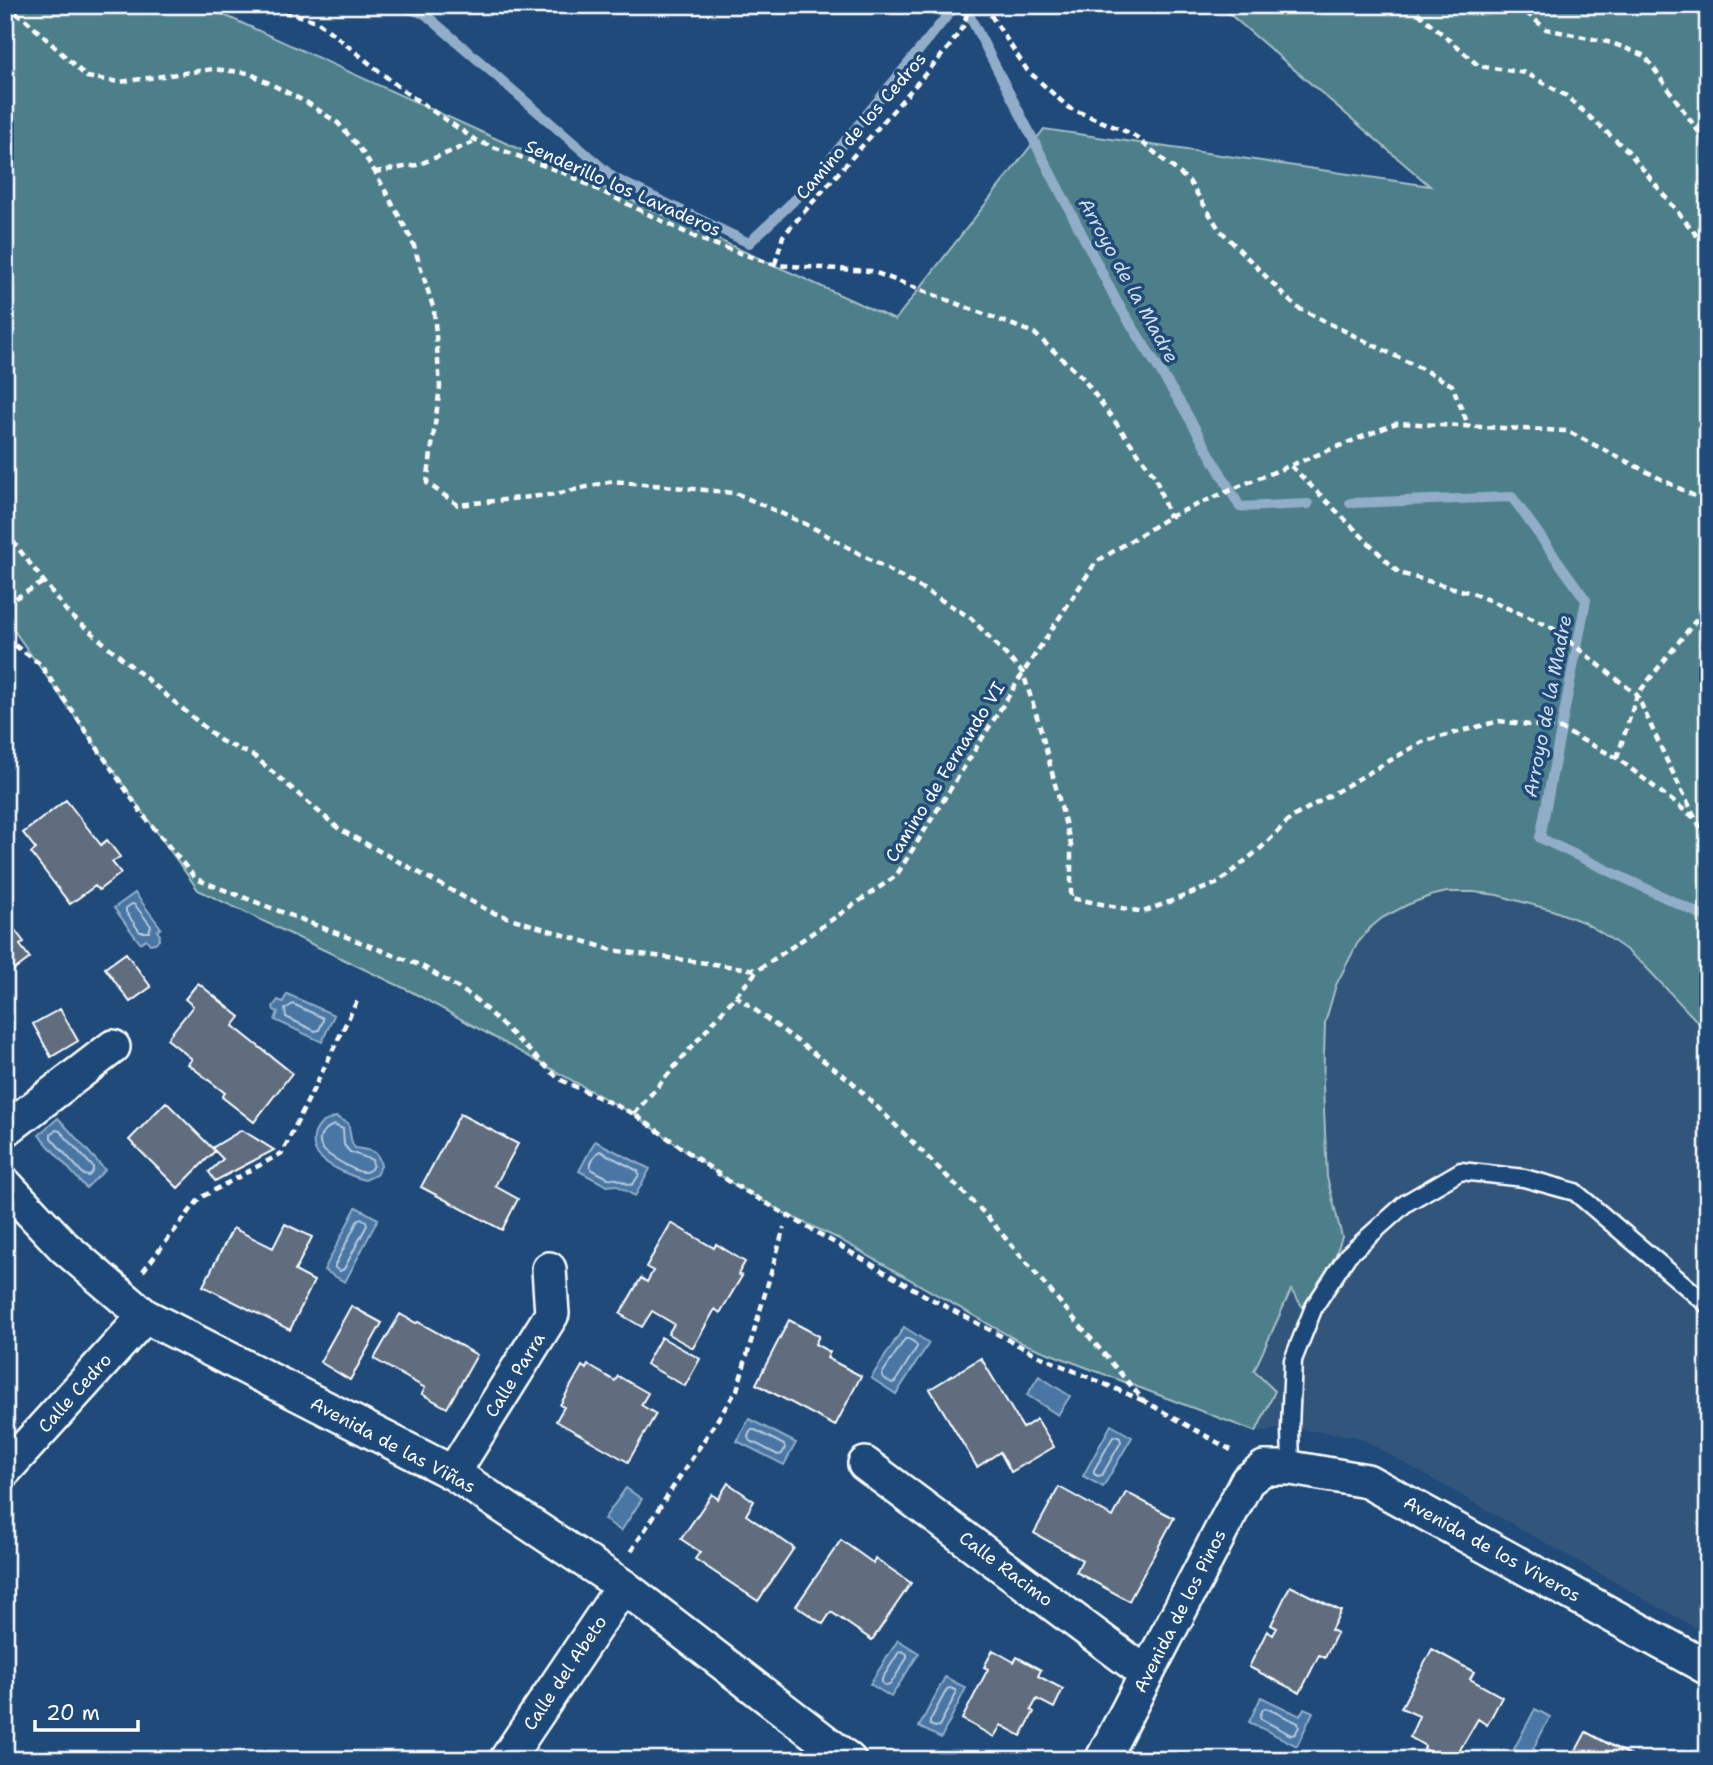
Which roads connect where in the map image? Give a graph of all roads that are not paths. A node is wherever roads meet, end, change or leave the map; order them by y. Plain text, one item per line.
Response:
1 (113, 1047) dead end
2 (5, 1130) edge
3 (5, 1184) edge
4 (550, 1269) dead end
5 (1708, 1305) edge
6 (145, 1316) junction
7 (864, 1464) dead end
8 (1277, 1468) junction
9 (5, 1470) edge
10 (453, 1474) junction
11 (623, 1586) junction
12 (1708, 1668) edge
13 (1147, 1674) junction
14 (506, 1760) edge
15 (849, 1760) edge
16 (1102, 1760) edge

1 - 2 street
3 - 6 street, Avenida de las Viñas
4 - 10 street, Calle Parra
5 - 8 lane
6 - 9 street, Calle Cedro
6 - 10 street, Avenida de las Viñas
7 - 13 street, Calle Racimo
8 - 12 street, Avenida de los Viveros
8 - 13 street, Avenida de los Pinos
10 - 11 street, Avenida de las Viñas
11 - 14 street, Calle del Abeto
11 - 15 street, Avenida de las Viñas
13 - 16 street, Avenida de los Pinos

